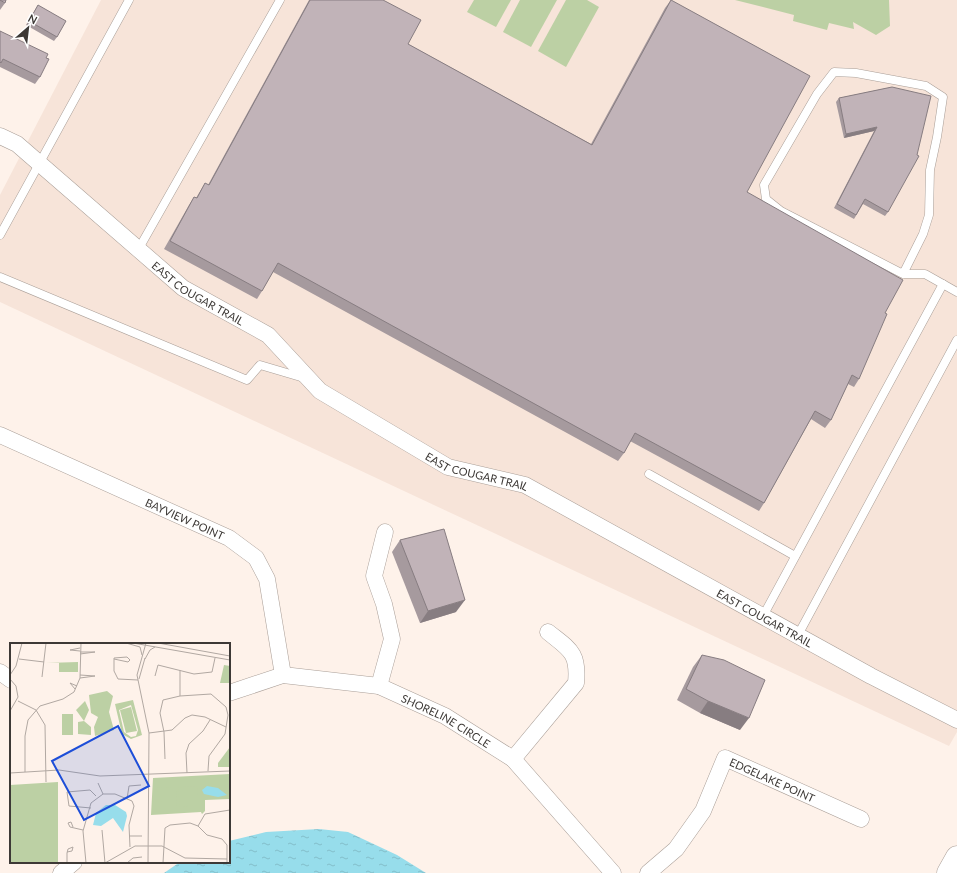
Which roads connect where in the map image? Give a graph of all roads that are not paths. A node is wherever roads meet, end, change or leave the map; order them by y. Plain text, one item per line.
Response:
1 (129, 0) edge
2 (280, 0) edge
3 (0, 136) edge
4 (39, 164) junction
5 (0, 235) edge
6 (138, 250) junction
7 (903, 274) junction
8 (0, 277) edge
9 (943, 284) junction
10 (957, 292) edge
11 (957, 340) edge
12 (309, 379) junction
13 (0, 435) edge
14 (649, 474) dead end
15 (385, 532) dead end
16 (795, 556) junction
17 (763, 616) junction
18 (548, 632) dead end
19 (798, 635) junction
20 (0, 672) edge
21 (283, 675) junction
22 (10, 679) edge
23 (380, 686) junction
24 (230, 693) edge
25 (957, 720) edge
26 (512, 759) junction
27 (861, 819) dead end
28 (957, 857) edge
29 (73, 863) edge
30 (61, 873) edge
31 (613, 873) edge
32 (648, 873) edge
33 (948, 873) edge

1 - 4 lane
2 - 6 lane
3 - 4 street, EAST COUGAR TRAIL
4 - 5 lane
4 - 6 street, EAST COUGAR TRAIL
6 - 12 street, EAST COUGAR TRAIL
7 - 7 lane
7 - 9 lane
8 - 12 lane
9 - 10 lane
9 - 16 lane
11 - 19 lane
12 - 17 street, EAST COUGAR TRAIL
13 - 21 street, BAYVIEW POINT
14 - 16 lane
15 - 23 street
16 - 17 lane
17 - 19 street, EAST COUGAR TRAIL
18 - 26 street
19 - 25 street, EAST COUGAR TRAIL
20 - 22 street
21 - 23 street, SHORELINE CIRCLE
21 - 24 street, SHORELINE CIRCLE
23 - 26 street, SHORELINE CIRCLE
26 - 31 street, SHORELINE CIRCLE
27 - 32 street, EDGELAKE POINT
28 - 33 street
29 - 30 street

